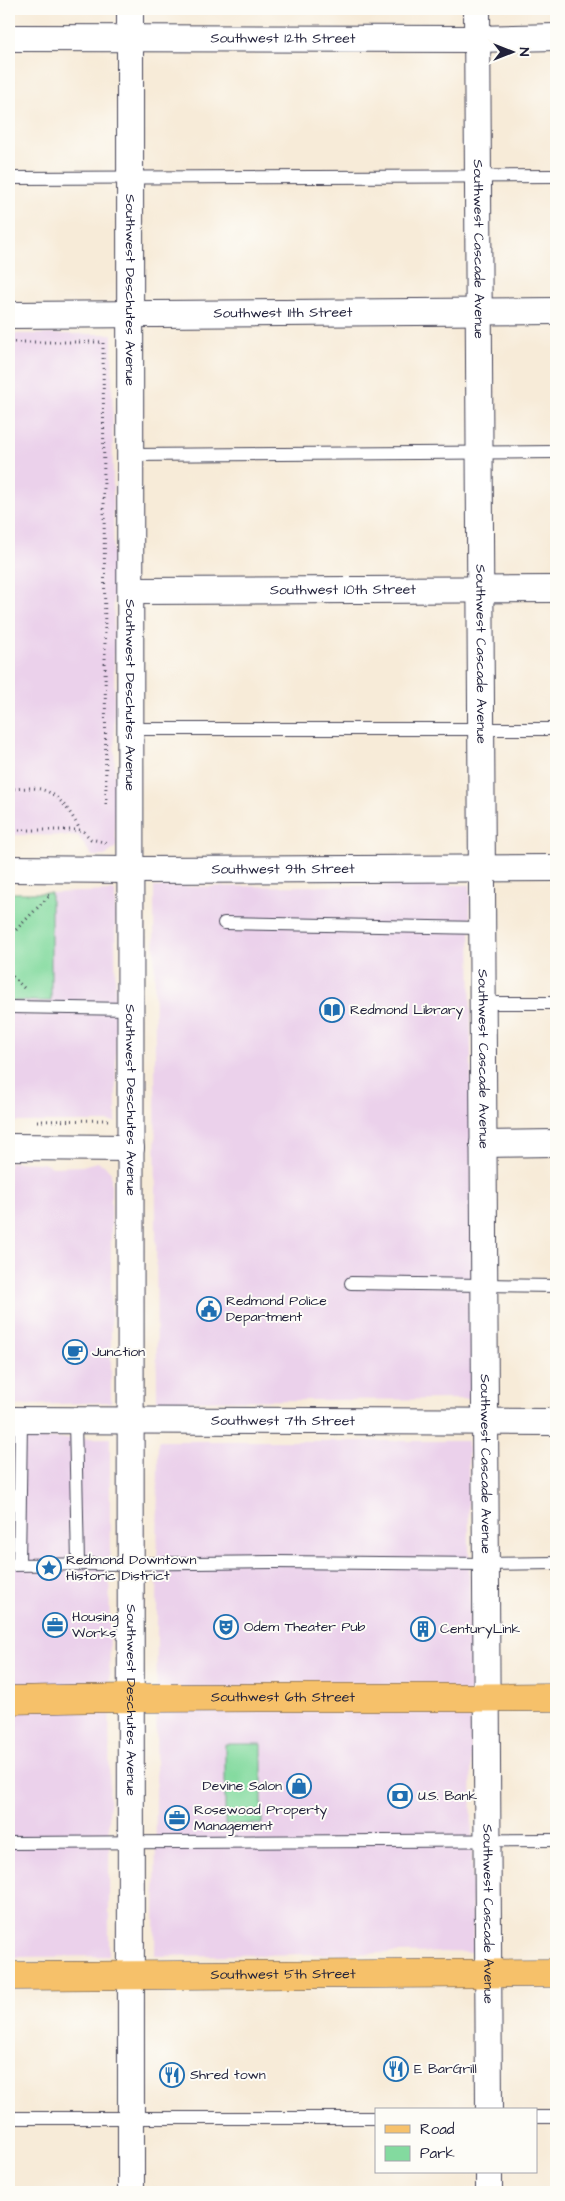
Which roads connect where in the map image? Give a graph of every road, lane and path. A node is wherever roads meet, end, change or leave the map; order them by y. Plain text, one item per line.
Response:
1 (130, 9) edge
2 (477, 9) edge
3 (556, 37) edge
4 (9, 38) edge
5 (130, 38) junction
6 (477, 39) junction
7 (556, 176) edge
8 (478, 177) junction
9 (9, 178) edge
10 (130, 178) junction
11 (556, 311) edge
12 (478, 312) junction
13 (130, 314) junction
14 (9, 315) edge
15 (9, 342) edge
16 (556, 452) edge
17 (480, 454) junction
18 (130, 455) junction
19 (480, 589) junction
20 (556, 590) edge
21 (130, 591) junction
22 (130, 728) junction
23 (556, 729) edge
24 (481, 730) junction
25 (9, 789) edge
26 (108, 809) dead end
27 (9, 830) edge
28 (80, 830) junction
29 (105, 841) junction
30 (113, 842) dead end
31 (104, 850) dead end
32 (556, 868) edge
33 (9, 869) edge
34 (482, 869) junction
35 (131, 870) junction
36 (42, 895) dead end
37 (224, 923) dead end
38 (9, 927) edge
39 (482, 928) junction
40 (14, 932) junction
41 (9, 937) edge
42 (482, 1003) junction
43 (556, 1003) edge
44 (9, 1007) edge
45 (131, 1009) junction
46 (483, 1144) junction
47 (556, 1144) edge
48 (9, 1147) edge
49 (131, 1148) junction
50 (351, 1283) dead end
51 (484, 1286) junction
52 (556, 1286) edge
53 (15, 1420) edge
54 (75, 1420) junction
55 (131, 1420) junction
56 (556, 1422) edge
57 (485, 1423) junction
58 (556, 1563) edge
59 (78, 1564) junction
60 (131, 1564) junction
61 (486, 1564) junction
62 (14, 1565) edge
63 (131, 1697) junction
64 (556, 1697) edge
65 (486, 1698) junction
66 (9, 1700) edge
67 (487, 1840) junction
68 (556, 1840) edge
69 (9, 1843) edge
70 (131, 1843) junction
71 (488, 1973) junction
72 (556, 1973) edge
73 (131, 1975) junction
74 (9, 1976) edge
75 (488, 2108) edge
76 (538, 2117) edge
77 (556, 2117) edge
78 (9, 2118) edge
79 (375, 2118) edge
80 (131, 2119) junction
81 (489, 2174) edge
82 (132, 2192) edge
83 (489, 2192) edge

1 - 5 street, Southwest Deschutes Avenue
2 - 6 street, Southwest Cascade Avenue
3 - 6 street, Southwest 12th Street
4 - 5 street, Southwest 12th Street
5 - 6 street, Southwest 12th Street
5 - 10 street, Southwest Deschutes Avenue
6 - 8 street, Southwest Cascade Avenue
7 - 8 lane
8 - 10 lane
8 - 12 street, Southwest Cascade Avenue
9 - 10 lane
10 - 13 street, Southwest Deschutes Avenue
11 - 12 street, Southwest 11th Street
12 - 13 street, Southwest 11th Street
12 - 17 street, Southwest Cascade Avenue
13 - 14 street, Southwest 11th Street
13 - 18 street, Southwest Deschutes Avenue
15 - 26 path
16 - 17 lane
17 - 18 lane
17 - 19 street, Southwest Cascade Avenue
18 - 21 street, Southwest Deschutes Avenue
19 - 20 street, Southwest 10th Street
19 - 21 street, Southwest 10th Street
19 - 24 street, Southwest Cascade Avenue
21 - 22 street, Southwest Deschutes Avenue
22 - 24 lane
22 - 35 street, Southwest Deschutes Avenue
23 - 24 lane
24 - 34 street, Southwest Cascade Avenue
25 - 28 path
27 - 28 path
28 - 29 path
29 - 30 path
29 - 31 path
32 - 34 street, Southwest 9th Street
33 - 35 street, Southwest 9th Street
34 - 35 street, Southwest 9th Street
34 - 39 street, Southwest Cascade Avenue
35 - 45 street, Southwest Deschutes Avenue
36 - 40 path
37 - 39 lane
38 - 40 path
39 - 42 street, Southwest Cascade Avenue
40 - 41 path
42 - 43 lane
42 - 46 street, Southwest Cascade Avenue
44 - 45 lane
45 - 49 street, Southwest Deschutes Avenue
46 - 47 street
46 - 51 street, Southwest Cascade Avenue
48 - 49 street
49 - 55 street, Southwest Deschutes Avenue
50 - 51 lane
51 - 52 lane
51 - 57 street, Southwest Cascade Avenue
53 - 54 street, Southwest 7th Street
53 - 62 lane
54 - 55 street, Southwest 7th Street
54 - 59 lane
55 - 57 street, Southwest 7th Street
55 - 60 street, Southwest Deschutes Avenue
56 - 57 street, Southwest 7th Street
57 - 61 street, Southwest Cascade Avenue
58 - 61 lane
59 - 60 lane
59 - 62 lane
60 - 61 lane
60 - 63 street, Southwest Deschutes Avenue
61 - 65 street, Southwest Cascade Avenue
63 - 65 main road, Southwest 6th Street
63 - 66 main road, Southwest 6th Street
63 - 70 street, Southwest Deschutes Avenue
64 - 65 main road, Southwest 6th Street
65 - 67 street, Southwest Cascade Avenue
67 - 68 lane
67 - 70 lane
67 - 71 street, Southwest Cascade Avenue
69 - 70 lane
70 - 73 street, Southwest Deschutes Avenue
71 - 72 main road, Southwest 5th Street
71 - 73 main road, Southwest 5th Street
71 - 75 street, Southwest Cascade Avenue
73 - 74 main road, Southwest 5th Street
73 - 80 street, Southwest Deschutes Avenue
76 - 77 lane
78 - 80 lane
79 - 80 lane
80 - 82 street, Southwest Deschutes Avenue
81 - 83 street

